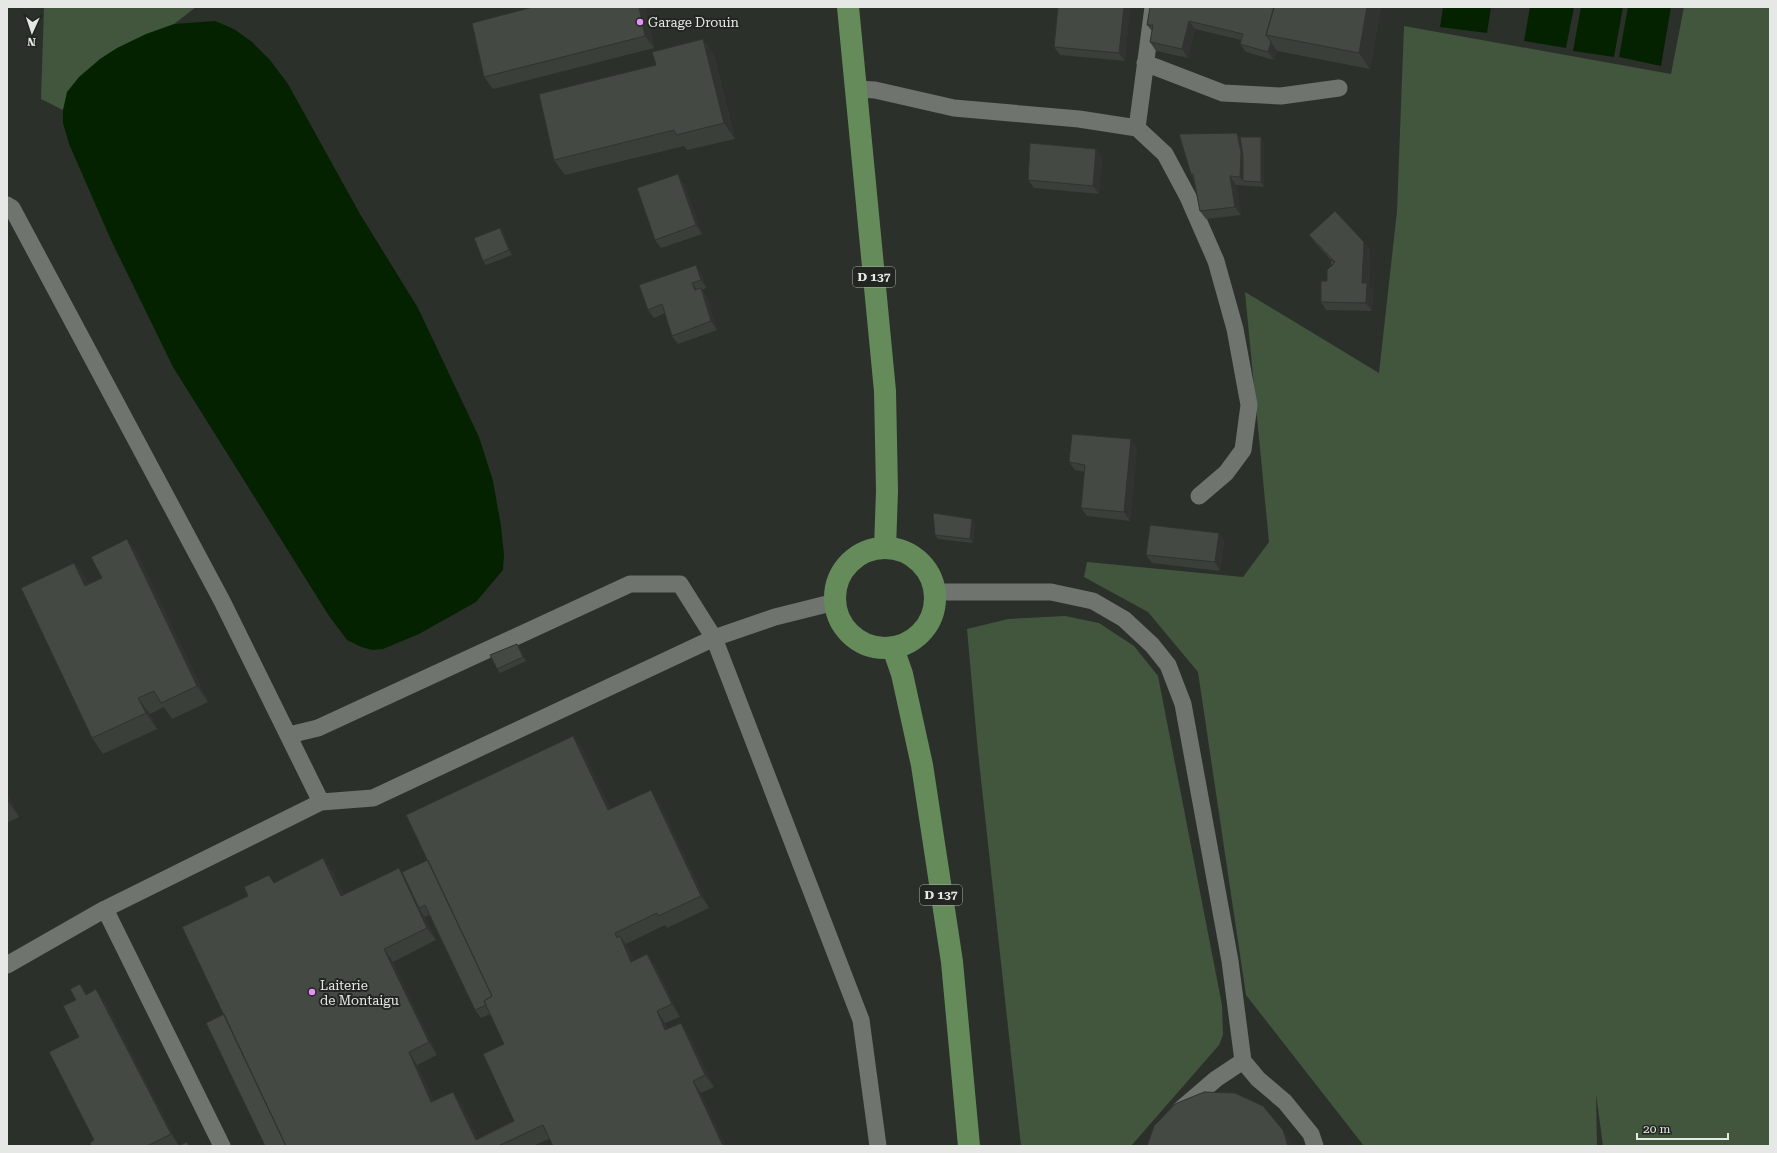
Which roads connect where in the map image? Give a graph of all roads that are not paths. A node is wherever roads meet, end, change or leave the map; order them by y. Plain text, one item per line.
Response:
1 (848, 7) edge
2 (1153, 7) edge
3 (1145, 63) junction
4 (1339, 88) dead end
5 (856, 89) junction
6 (1137, 128) junction
7 (7, 205) edge
8 (1199, 496) dead end
9 (885, 548) junction
10 (935, 592) junction
11 (835, 602) junction
12 (714, 638) junction
13 (893, 648) junction
14 (289, 735) junction
15 (321, 802) junction
16 (105, 909) junction
17 (7, 965) edge
18 (1243, 1061) junction
19 (1168, 1120) edge
20 (222, 1146) edge
21 (878, 1146) edge
22 (969, 1146) edge
23 (1315, 1146) edge

1 - 5 main road, D 137
2 - 3 lane
3 - 4 lane
3 - 6 lane
5 - 6 lane
5 - 9 main road, D 137
6 - 8 lane
7 - 14 lane
9 - 10 main road
9 - 11 main road
10 - 13 main road
10 - 18 lane
11 - 12 lane
11 - 13 main road
12 - 14 lane
12 - 15 lane
12 - 21 lane
13 - 22 main road, D 137
14 - 15 lane
15 - 16 lane
16 - 17 lane
16 - 20 lane
18 - 19 lane
18 - 23 lane

